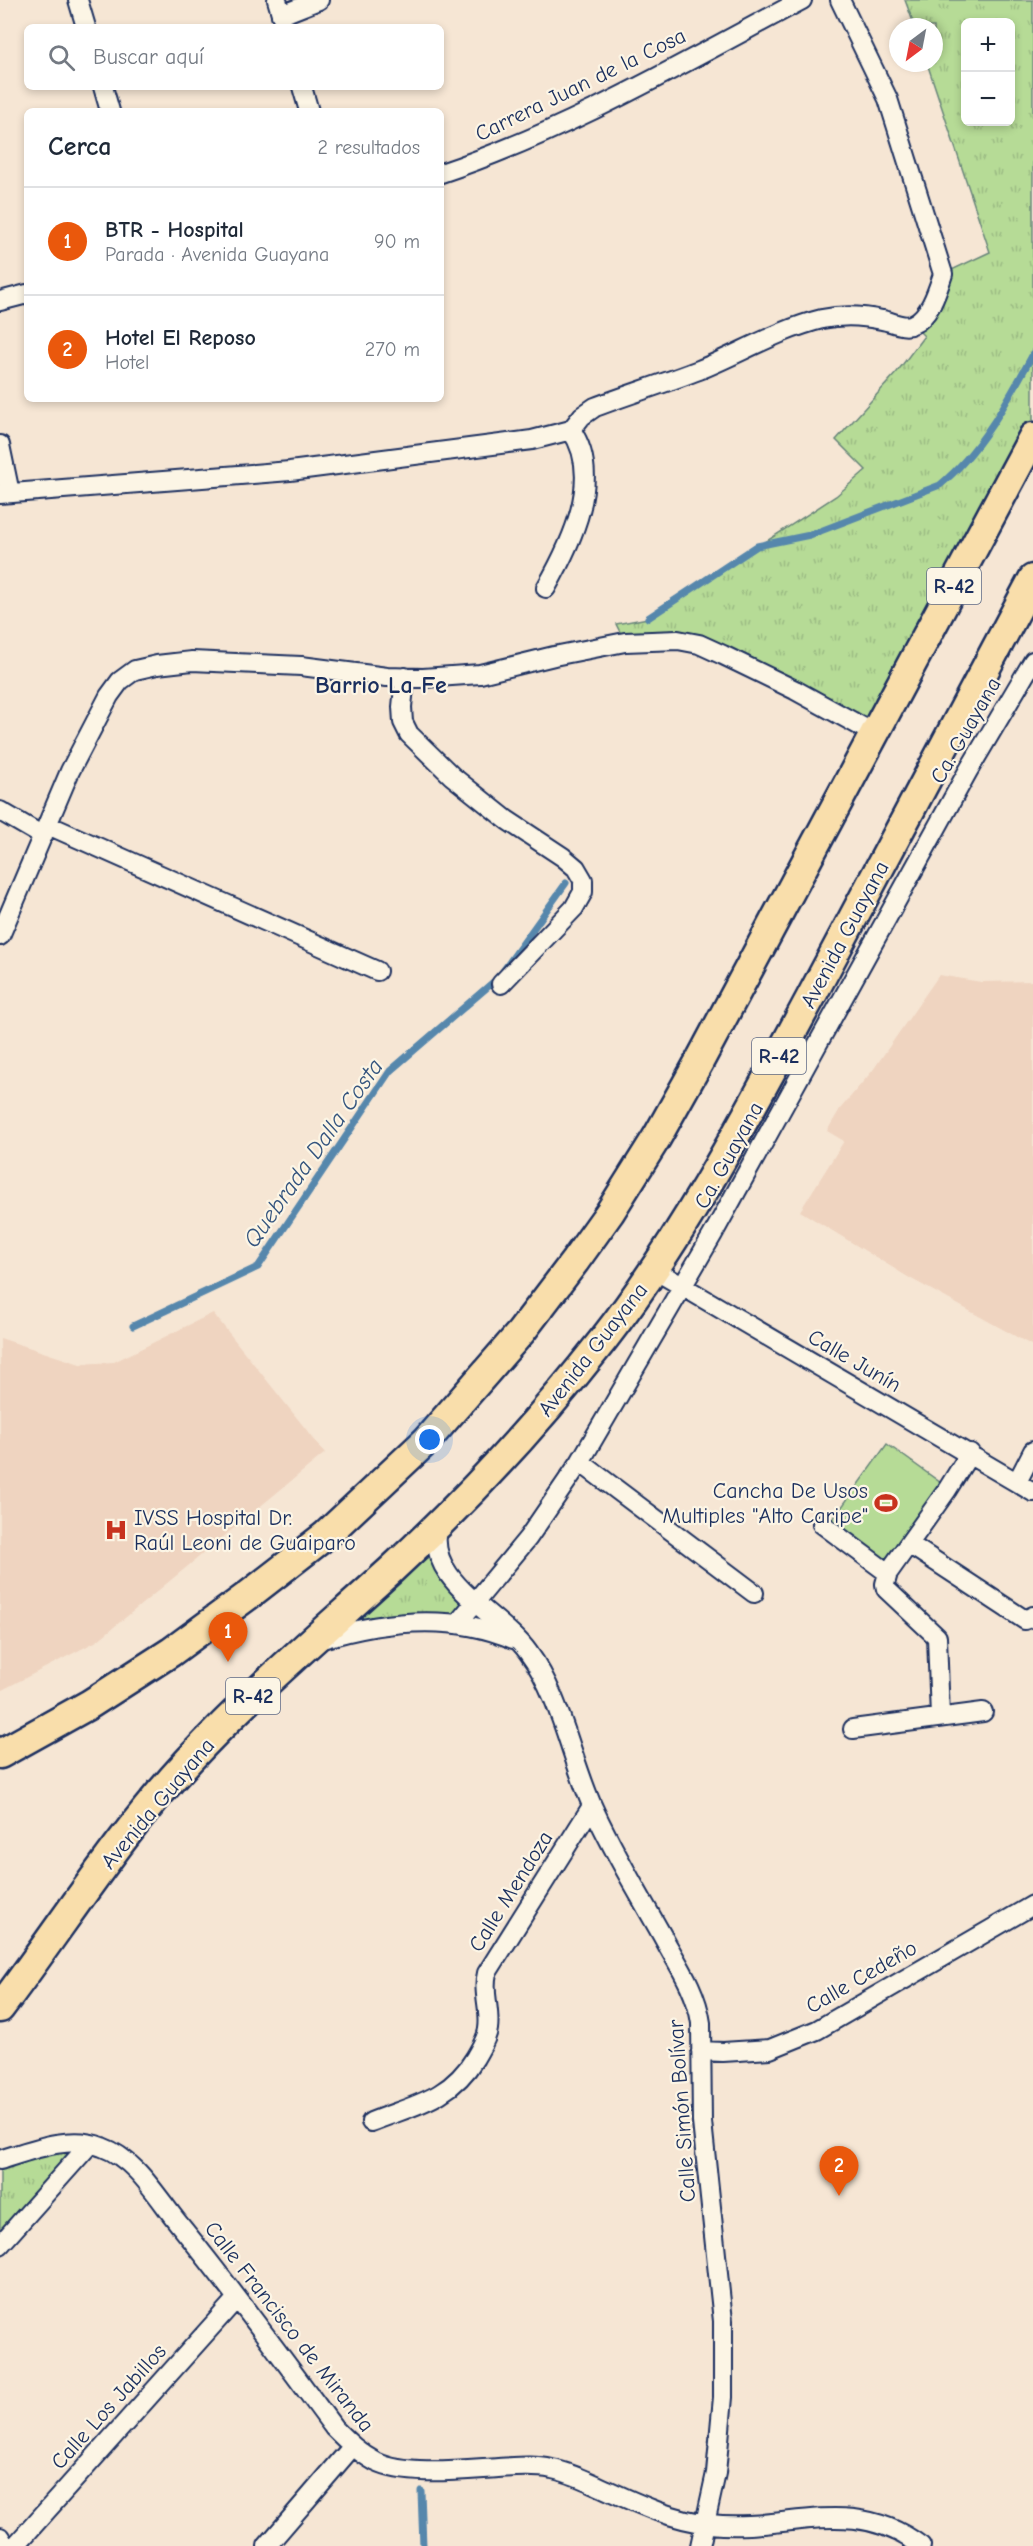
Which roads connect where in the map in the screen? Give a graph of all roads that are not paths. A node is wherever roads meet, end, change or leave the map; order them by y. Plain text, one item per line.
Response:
1 (78, 0) edge
2 (319, 0) edge
3 (802, 0) edge
4 (840, 0) edge
5 (281, 14) edge
6 (85, 24) edge
7 (105, 90) edge
8 (303, 90) edge
9 (109, 108) edge
10 (308, 108) edge
11 (444, 172) edge
12 (24, 295) edge
13 (0, 301) edge
14 (571, 430) junction
15 (1033, 437) edge
16 (0, 445) edge
17 (5, 493) edge
18 (1033, 579) edge
19 (546, 588) dead end
20 (1033, 661) edge
21 (405, 677) junction
22 (875, 734) junction
23 (0, 811) edge
24 (45, 830) junction
25 (0, 936) edge
26 (377, 971) dead end
27 (501, 984) dead end
28 (653, 1269) junction
29 (683, 1287) junction
30 (1033, 1451) edge
31 (970, 1453) junction
32 (580, 1462) junction
33 (1017, 1482) junction
34 (1033, 1492) edge
35 (440, 1524) junction
36 (822, 1524) dead end
37 (909, 1544) junction
38 (888, 1573) junction
39 (754, 1593) dead end
40 (476, 1601) junction
41 (1031, 1618) edge
42 (457, 1624) junction
43 (520, 1641) junction
44 (311, 1642) junction
45 (984, 1712) dead end
46 (940, 1717) junction
47 (853, 1729) dead end
48 (0, 1754) edge
49 (592, 1806) junction
50 (1033, 1905) edge
51 (0, 2008) edge
52 (701, 2051) junction
53 (370, 2122) dead end
54 (90, 2144) junction
55 (0, 2160) edge
56 (0, 2245) edge
57 (237, 2298) junction
58 (353, 2446) junction
59 (705, 2524) junction
60 (0, 2537) edge
61 (5, 2546) edge
62 (15, 2546) edge
63 (267, 2546) edge
64 (700, 2546) edge
65 (921, 2546) edge

1 - 6 street
2 - 5 street
3 - 11 street, Carrera Juan de la Cosa
4 - 14 street
7 - 9 street
8 - 10 street
12 - 13 street
14 - 17 street
14 - 19 street
15 - 22 main road, R-42
16 - 17 street
18 - 28 main road, Avenida Guayana / R-42
20 - 29 street, Ca. Guayana
21 - 22 street
21 - 24 street
21 - 27 street
22 - 48 main road, R-42
23 - 24 street
24 - 25 street
24 - 26 street
28 - 29 street, Calle Junín
28 - 35 main road, Avenida Guayana / R-42
29 - 31 street, Calle Junín
29 - 32 street, Ca. Guayana
30 - 33 street
31 - 33 street, Calle Junín
31 - 37 street
32 - 39 street
32 - 40 street, Ca. Guayana
33 - 34 street, Calle Junín
35 - 40 street, Calle Simón Bolívar
35 - 44 main road, Avenida Guayana / R-42
36 - 38 street
37 - 38 street
37 - 41 street
38 - 46 street
40 - 42 street, Ca. Guayana
40 - 43 street, Calle Simón Bolívar
42 - 43 street
42 - 44 street
43 - 49 street, Calle Simón Bolívar
44 - 51 main road, Avenida Guayana / R-42
45 - 46 street
46 - 47 street
49 - 52 street, Calle Simón Bolívar
49 - 53 street, Calle Mendoza
50 - 52 street, Calle Cedeño
52 - 59 street, Calle Simón Bolívar
54 - 55 street, Calle Francisco de Miranda
54 - 56 street
54 - 57 street, Calle Francisco de Miranda
57 - 58 street, Calle Francisco de Miranda
57 - 62 street, Calle Los Jabillos
58 - 59 street, Calle Francisco de Miranda
58 - 63 street
59 - 64 street, Calle Simón Bolívar
59 - 65 street, Calle Francisco de Miranda
60 - 61 street

